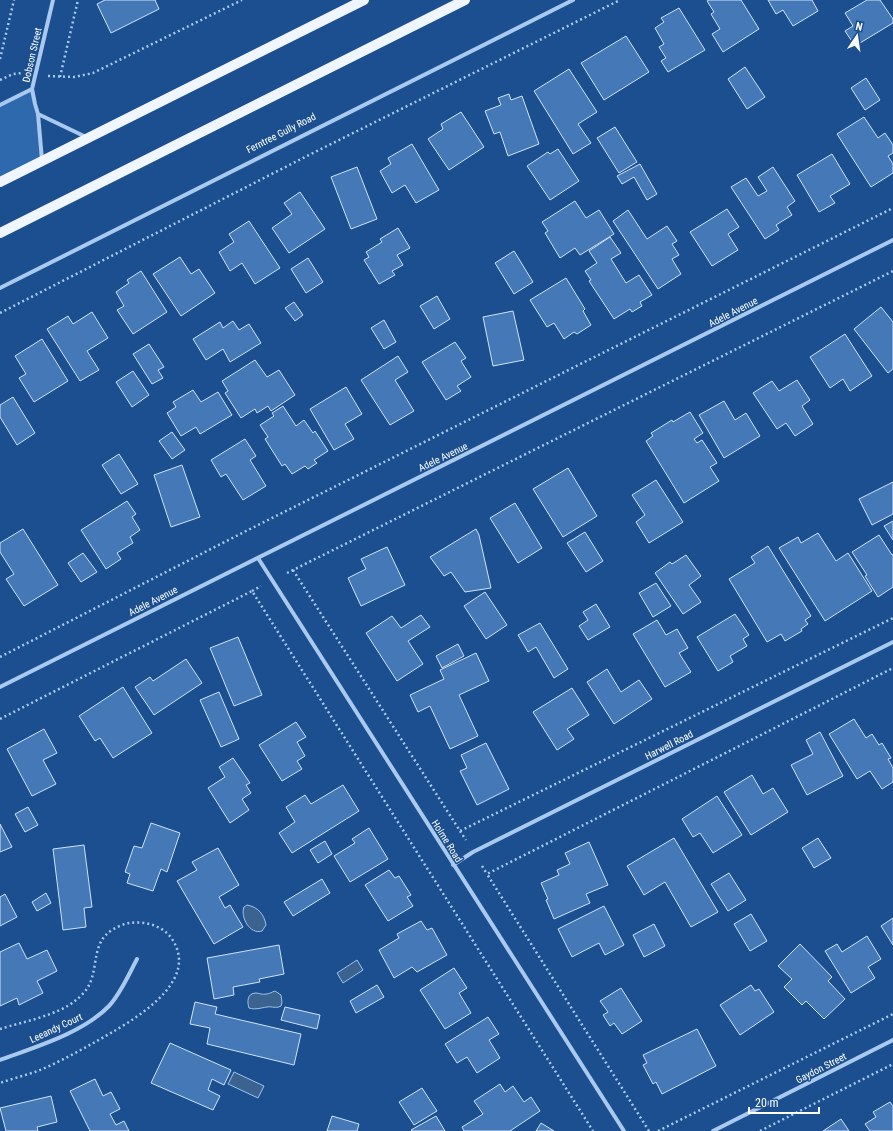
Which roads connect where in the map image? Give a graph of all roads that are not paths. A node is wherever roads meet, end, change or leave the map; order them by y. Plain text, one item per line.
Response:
1 (53, 0) edge
2 (364, 0) edge
3 (465, 0) edge
4 (573, 0) edge
5 (32, 89) junction
6 (0, 105) edge
7 (38, 114) junction
8 (87, 138) junction
9 (42, 160) junction
10 (0, 182) edge
11 (0, 233) edge
12 (893, 240) edge
13 (0, 288) edge
14 (258, 558) junction
15 (893, 642) edge
16 (0, 687) edge
17 (453, 865) junction
18 (137, 959) dead end
19 (893, 1040) edge
20 (0, 1060) edge
21 (624, 1131) edge
22 (713, 1131) edge

1 - 5 street, Dobson Street
2 - 8 main road
3 - 11 main road
4 - 13 street, Ferntree Gully Road
5 - 6 street
5 - 7 street, Dobson Street
7 - 8 street
7 - 9 street, Dobson Street
8 - 9 main road
9 - 10 main road
12 - 14 street, Adele Avenue
14 - 16 street, Adele Avenue
14 - 17 street, Holme Road
15 - 17 street, Harwell Road
17 - 21 street, Holme Road
18 - 20 street, Leeandy Court
19 - 22 street, Gaydon Street

